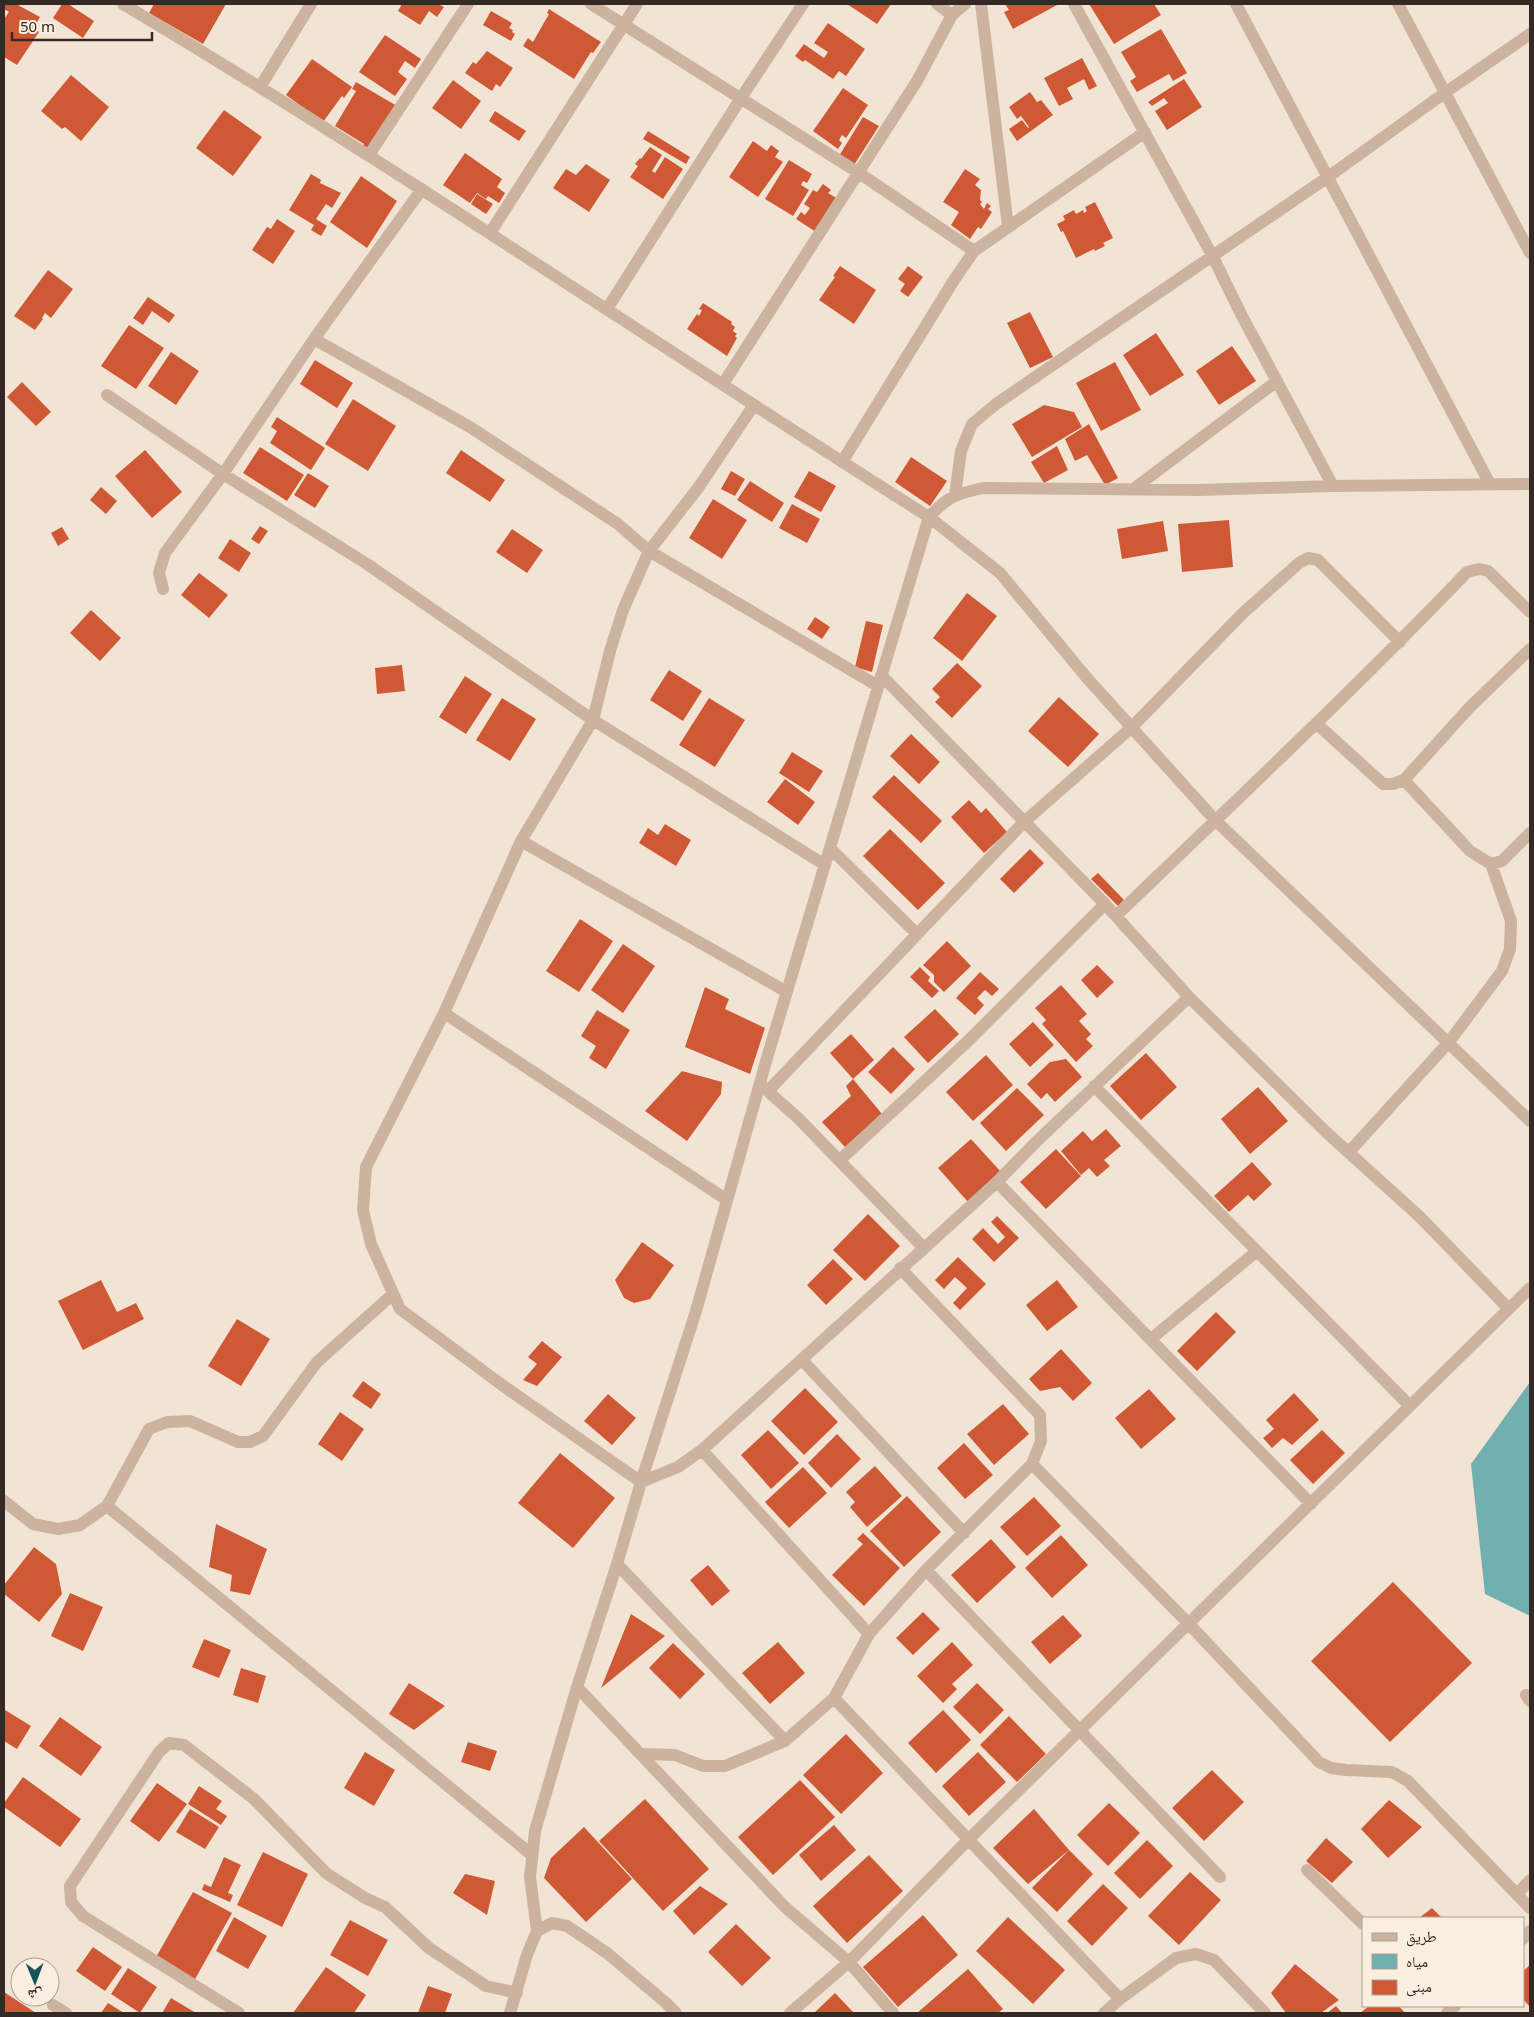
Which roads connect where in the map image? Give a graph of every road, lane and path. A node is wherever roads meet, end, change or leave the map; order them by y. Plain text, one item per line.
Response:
1 (123, 4) edge
2 (311, 4) edge
3 (468, 4) edge
4 (590, 4) edge
5 (637, 4) edge
6 (803, 4) edge
7 (937, 4) edge
8 (965, 4) edge
9 (981, 4) edge
10 (1074, 4) edge
11 (1236, 4) edge
12 (1398, 4) edge
13 (137, 7) edge
14 (952, 15) junction
15 (623, 24) junction
16 (1530, 34) edge
17 (260, 87) junction
18 (1446, 92) junction
19 (741, 98) junction
20 (1145, 132) junction
21 (369, 156) junction
22 (859, 173) junction
23 (1328, 177) junction
24 (422, 189) junction
25 (1008, 227) junction
26 (490, 233) junction
27 (974, 251) junction
28 (1530, 253) edge
29 (1212, 255) junction
30 (607, 309) junction
31 (314, 338) junction
32 (1277, 381) junction
33 (723, 384) junction
34 (107, 396) dead end
35 (754, 405) junction
36 (842, 462) junction
37 (223, 474) junction
38 (1490, 484) junction
39 (1530, 484) edge
40 (1333, 486) junction
41 (1132, 490) junction
42 (955, 495) junction
43 (928, 517) junction
44 (649, 551) junction
45 (163, 589) dead end
46 (1530, 612) edge
47 (1400, 642) junction
48 (1530, 649) edge
49 (879, 680) junction
50 (593, 720) junction
51 (1317, 724) junction
52 (1131, 728) junction
53 (1404, 780) junction
54 (1215, 820) junction
55 (1024, 822) junction
56 (1530, 833) edge
57 (521, 841) junction
58 (830, 848) junction
59 (1491, 864) junction
60 (825, 865) junction
61 (1105, 904) junction
62 (1116, 916) junction
63 (917, 934) junction
64 (787, 992) junction
65 (1189, 997) junction
66 (444, 1013) junction
67 (1449, 1042) junction
68 (1094, 1086) junction
69 (764, 1087) junction
70 (1530, 1120) edge
71 (1349, 1152) junction
72 (840, 1160) junction
73 (997, 1182) junction
74 (727, 1200) junction
75 (923, 1247) junction
76 (1256, 1250) junction
77 (900, 1268) junction
78 (1530, 1288) edge
79 (393, 1294) junction
80 (1509, 1309) junction
81 (1151, 1340) junction
82 (802, 1360) junction
83 (1410, 1406) junction
84 (702, 1450) junction
85 (1032, 1464) junction
86 (641, 1482) junction
87 (4, 1501) edge
88 (1311, 1504) junction
89 (106, 1506) junction
90 (964, 1533) junction
91 (618, 1564) junction
92 (926, 1570) junction
93 (1188, 1623) junction
94 (869, 1634) junction
95 (577, 1686) junction
96 (834, 1698) junction
97 (1079, 1731) junction
98 (785, 1741) junction
99 (642, 1754) junction
100 (970, 1838) junction
101 (532, 1855) junction
102 (1307, 1870) dead end
103 (1220, 1877) dead end
104 (1530, 1880) edge
105 (1517, 1894) junction
106 (1530, 1908) edge
107 (1362, 1923) edge
108 (537, 1931) junction
109 (849, 1962) junction
110 (517, 1993) junction
111 (1120, 1999) junction
112 (239, 2013) edge
113 (510, 2013) edge
114 (676, 2013) edge
115 (790, 2013) edge
116 (893, 2013) edge
117 (1104, 2013) edge
118 (1265, 2013) edge

1 - 13 street
2 - 17 street
3 - 21 street
4 - 15 street
5 - 15 street
6 - 19 street
7 - 14 street
8 - 14 street
9 - 25 street
10 - 20 street
11 - 23 street
12 - 18 street
13 - 17 street
14 - 22 street
15 - 19 street
15 - 26 street
16 - 18 street
17 - 21 street
18 - 23 street
18 - 28 street
19 - 22 street
19 - 30 street
20 - 25 street
20 - 29 street
21 - 24 street
22 - 27 street
22 - 33 street
23 - 29 street
23 - 38 street
24 - 26 street
24 - 31 street
25 - 27 street
26 - 30 street
27 - 36 street
29 - 32 street
29 - 42 street
30 - 33 street
31 - 37 street
31 - 44 street
32 - 40 street
32 - 41 street
33 - 35 street
34 - 37 street
35 - 36 street
35 - 44 street
36 - 43 street
37 - 45 street
37 - 50 street
38 - 39 street
38 - 40 street
40 - 41 street
41 - 42 street
42 - 43 street
43 - 49 street
43 - 52 street
44 - 49 street
44 - 50 street
46 - 47 street
47 - 51 street
47 - 52 street
48 - 53 street
49 - 55 street
49 - 58 street
50 - 57 street
50 - 60 street
51 - 53 street
51 - 54 street
52 - 54 street
52 - 55 street
53 - 59 street
54 - 62 street
54 - 67 street
55 - 61 street
55 - 63 street
56 - 59 street
57 - 64 street
57 - 66 street
58 - 60 street
58 - 63 street
59 - 67 street
60 - 64 street
61 - 62 street
61 - 72 street
62 - 65 street
63 - 69 street
64 - 69 street
65 - 68 street
65 - 71 street
66 - 74 street
66 - 79 street
67 - 70 street
67 - 71 street
68 - 73 street
68 - 76 street
69 - 72 street
69 - 74 street
71 - 80 street
72 - 75 street
73 - 75 street
73 - 81 street
74 - 86 street
75 - 77 street
76 - 81 street
76 - 83 street
77 - 82 street
77 - 85 street
78 - 80 street
79 - 86 street
79 - 89 street
80 - 83 street
81 - 88 street
82 - 84 street
82 - 90 street
83 - 88 street
84 - 86 street
84 - 94 street
85 - 90 street
85 - 93 street
86 - 91 street
87 - 89 street
88 - 93 street
89 - 101 street
90 - 92 street
91 - 95 street
91 - 98 street
92 - 94 street
92 - 97 street
93 - 97 street
93 - 105 street
94 - 96 street
95 - 99 street
95 - 101 street
96 - 98 street
96 - 100 street
97 - 100 street
97 - 103 street
98 - 99 street
99 - 109 street
100 - 109 street
100 - 111 street
101 - 108 street
102 - 107 street
104 - 105 street
105 - 106 street
108 - 110 street
108 - 114 street
109 - 115 street
109 - 116 street
110 - 112 street
110 - 113 street
111 - 117 street
111 - 118 street

